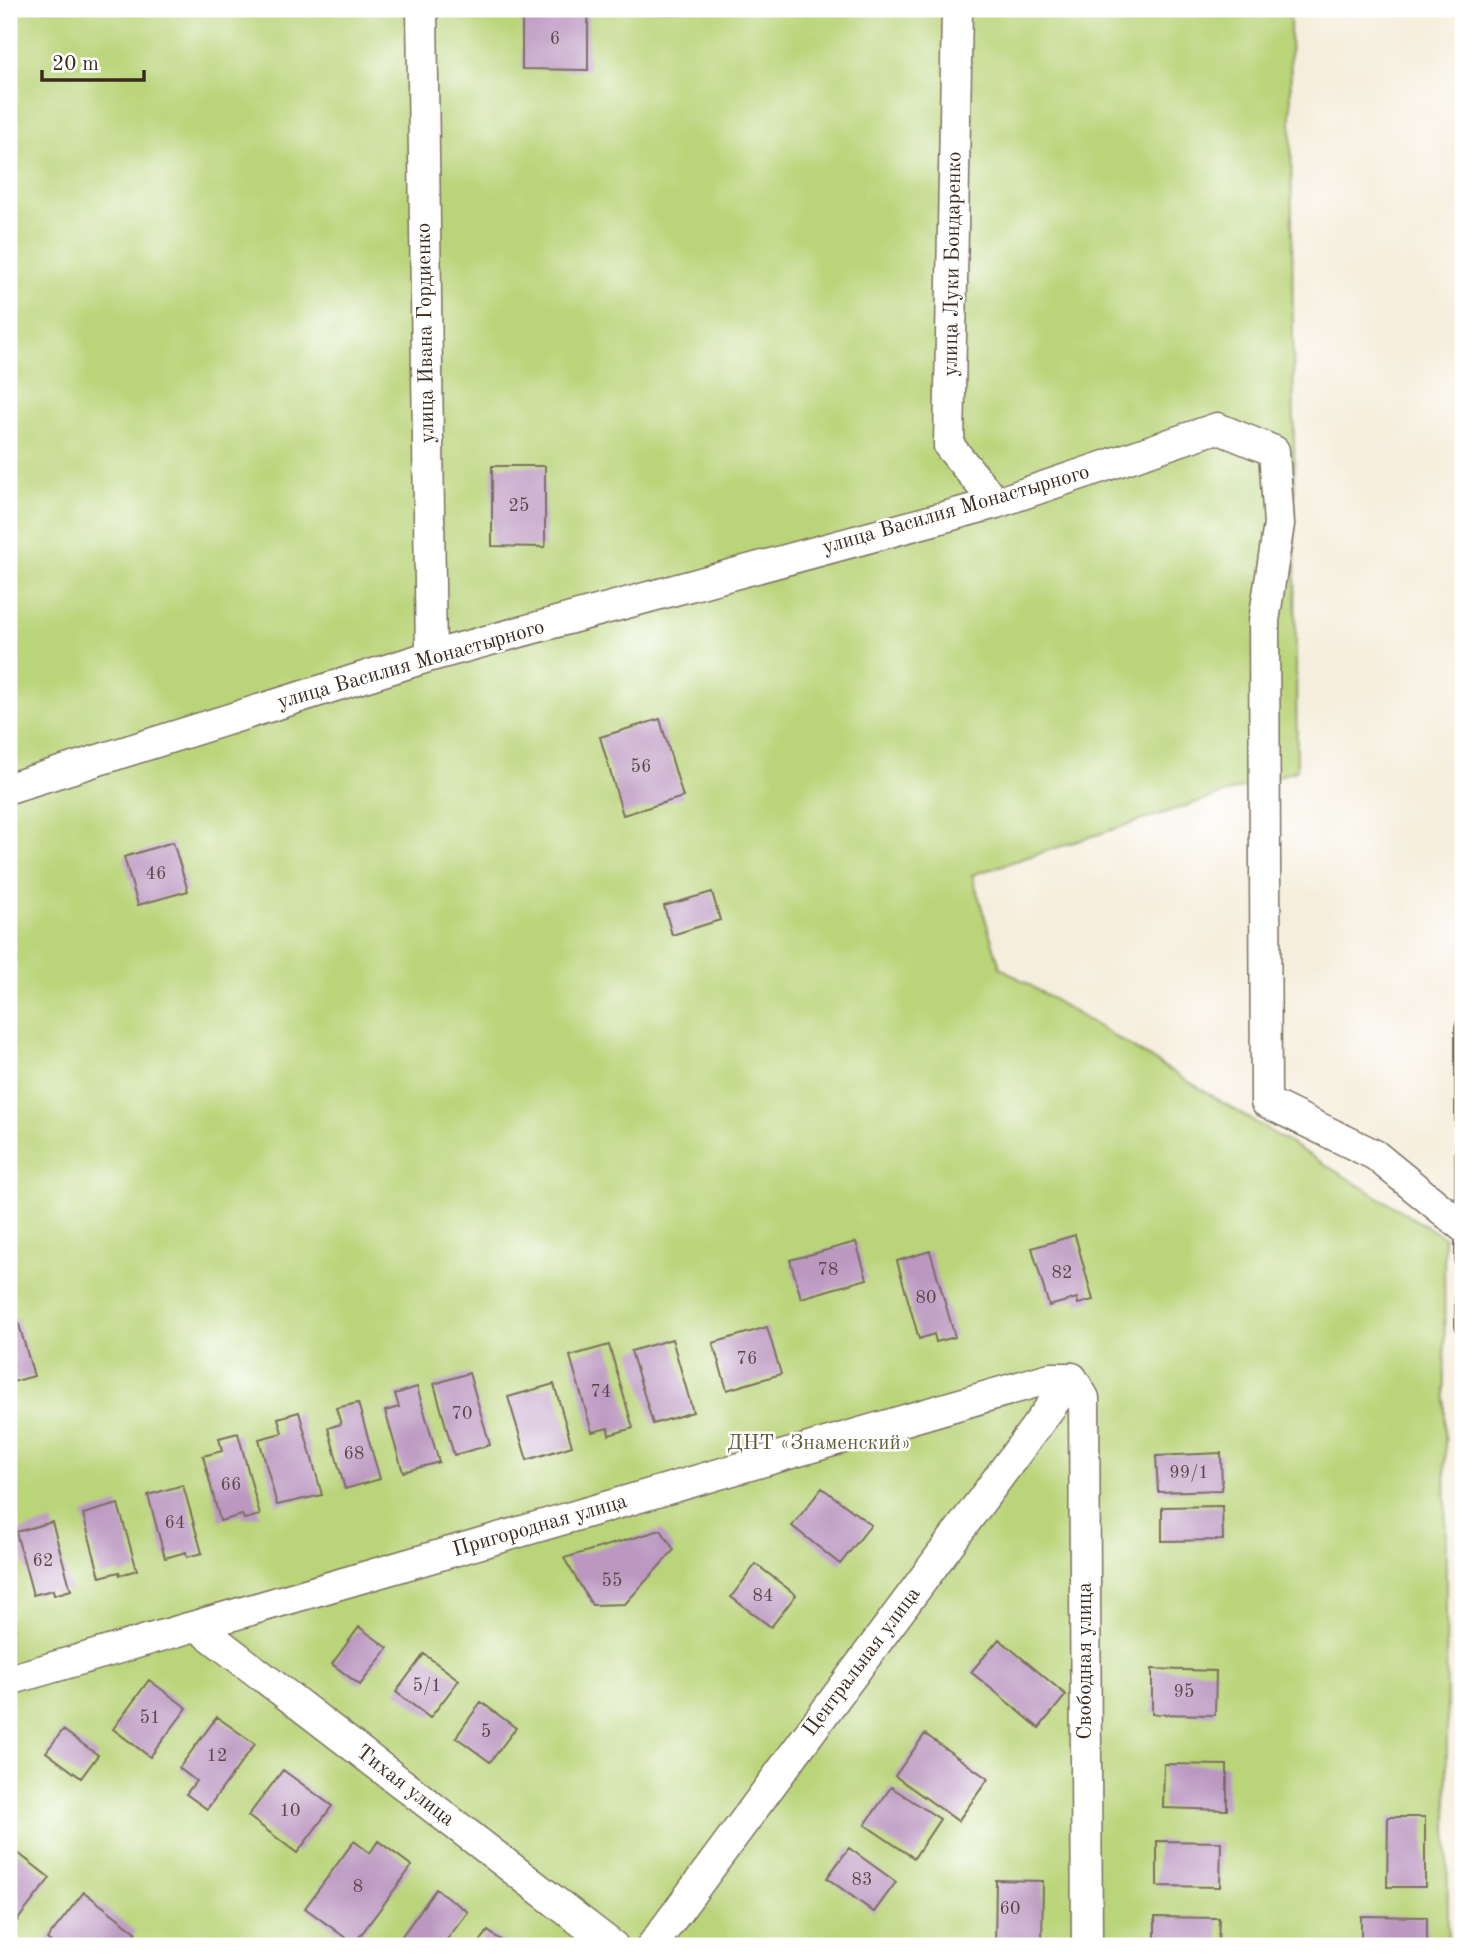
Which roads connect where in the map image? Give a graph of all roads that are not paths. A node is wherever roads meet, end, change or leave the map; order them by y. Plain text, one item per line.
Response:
1 (422, 9) edge
2 (957, 9) edge
3 (996, 503) junction
4 (431, 656) junction
5 (9, 788) edge
6 (1463, 1027) edge
7 (1463, 1227) edge
8 (1463, 1326) edge
9 (1072, 1378) junction
10 (197, 1626) junction
11 (9, 1679) edge
12 (613, 1946) edge
13 (652, 1946) edge
14 (1087, 1946) edge

1 - 4 street, улица Ивана Гордиенко
2 - 3 street, улица Луки Бондаренко
3 - 4 street, улица Василия Монастырного
3 - 7 street, улица Василия Монастырного
4 - 5 street, улица Василия Монастырного
6 - 7 lane
7 - 8 lane
9 - 10 street, Пригородная улица
9 - 13 street, Центральная улица
9 - 14 street, Свободная улица
10 - 11 street, Пригородная улица
10 - 12 street, Тихая улица

